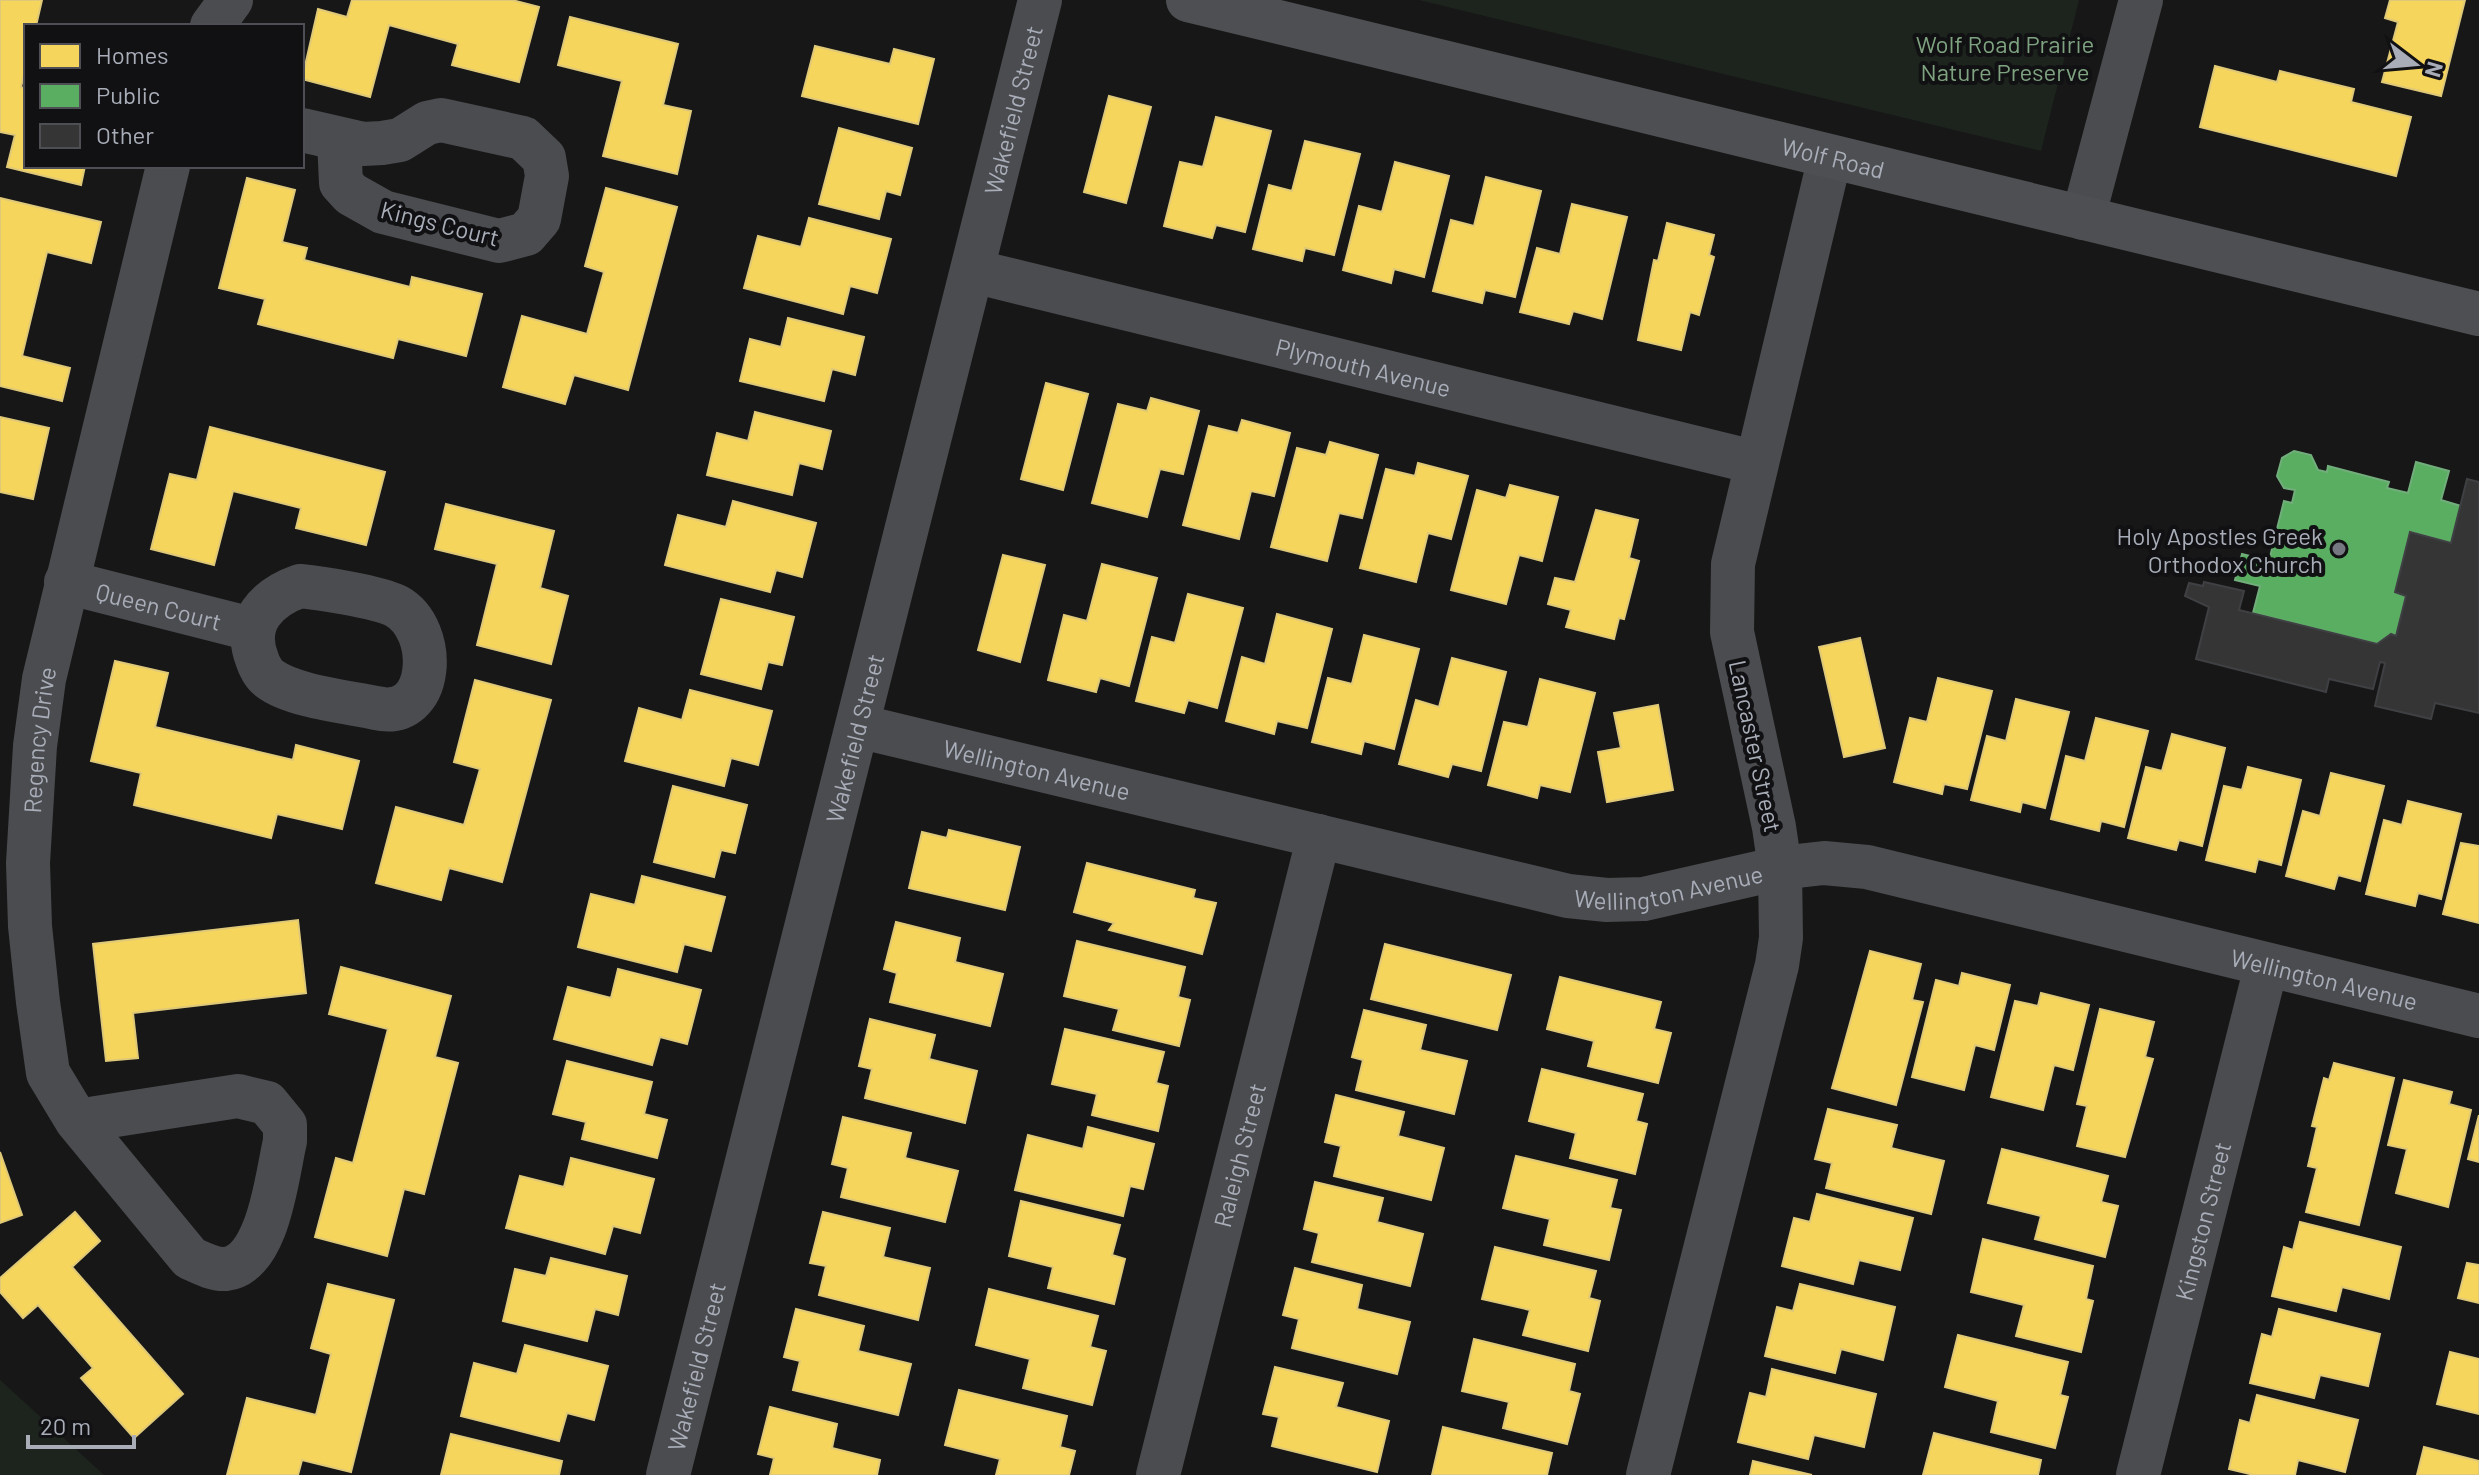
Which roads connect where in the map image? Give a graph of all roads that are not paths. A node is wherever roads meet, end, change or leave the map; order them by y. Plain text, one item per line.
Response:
1 (188, 0) edge
2 (231, 0) edge
3 (1040, 0) edge
4 (1188, 0) edge
5 (2141, 0) edge
6 (194, 24) edge
7 (213, 24) edge
8 (1830, 157) junction
9 (168, 168) edge
10 (2083, 218) junction
11 (973, 271) junction
12 (2479, 314) edge
13 (1754, 462) junction
14 (66, 582) junction
15 (251, 629) dead end
16 (858, 726) junction
17 (1319, 836) junction
18 (1780, 868) junction
19 (2266, 967) junction
20 (2479, 1016) edge
21 (77, 1121) junction
22 (668, 1475) edge
23 (1158, 1475) edge
24 (1648, 1475) edge
25 (2138, 1475) edge

1 - 6 street
2 - 7 street
3 - 11 street, Wakefield Street
4 - 8 main road, Wolf Road
5 - 10 street
8 - 10 main road, Wolf Road
8 - 13 street, Lancaster Street
9 - 14 street, Regency Drive
10 - 12 main road, Wolf Road
11 - 13 street, Plymouth Avenue
11 - 16 street, Wakefield Street
13 - 18 street, Lancaster Street
14 - 15 street, Queen Court
14 - 21 street, Regency Drive
16 - 17 street, Wellington Avenue
16 - 22 street, Wakefield Street
17 - 18 street, Wellington Avenue
17 - 23 street, Raleigh Street
18 - 19 street, Wellington Avenue
18 - 24 street, Lancaster Street
19 - 20 street, Wellington Avenue
19 - 25 street, Kingston Street
21 - 21 street, Regency Drive

